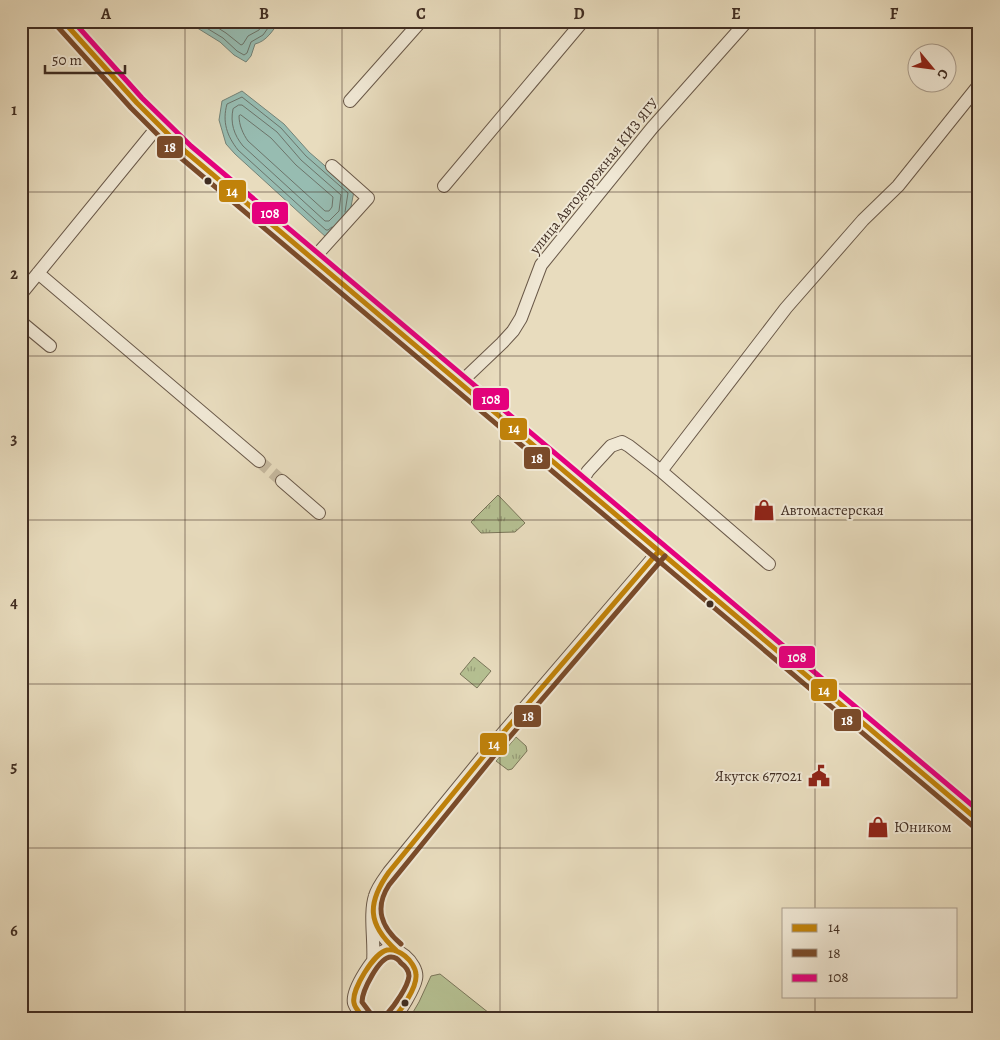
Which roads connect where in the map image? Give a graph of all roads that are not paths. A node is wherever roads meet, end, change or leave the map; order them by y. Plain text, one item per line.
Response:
1 (63, 21) edge
2 (421, 21) edge
3 (583, 21) edge
4 (748, 21) edge
5 (979, 85) edge
6 (350, 101) dead end
7 (159, 126) junction
8 (332, 166) dead end
9 (444, 186) dead end
10 (313, 260) junction
11 (38, 272) junction
12 (21, 294) edge
13 (21, 322) edge
14 (50, 346) dead end
15 (460, 383) junction
16 (259, 462) tunnel mouth
17 (661, 471) junction
18 (282, 481) tunnel mouth
19 (580, 484) junction
20 (319, 513) dead end
21 (659, 551) junction
22 (769, 564) dead end
23 (979, 821) edge
24 (373, 916) junction
25 (396, 950) junction
26 (373, 963) junction
27 (365, 1019) edge
28 (393, 1019) edge

1 - 7 main road
2 - 6 street
3 - 9 street
4 - 15 street, улица Автодорожная КИЗ ЯГУ
5 - 17 street
7 - 10 main road
7 - 11 street
8 - 10 street
10 - 15 main road
11 - 12 street
11 - 16 street
13 - 14 street
15 - 19 main road
17 - 19 street
17 - 22 street
18 - 20 street
19 - 21 main road
21 - 23 main road
21 - 24 street
24 - 25 street
24 - 26 street
25 - 26 street
25 - 28 street
26 - 27 street

